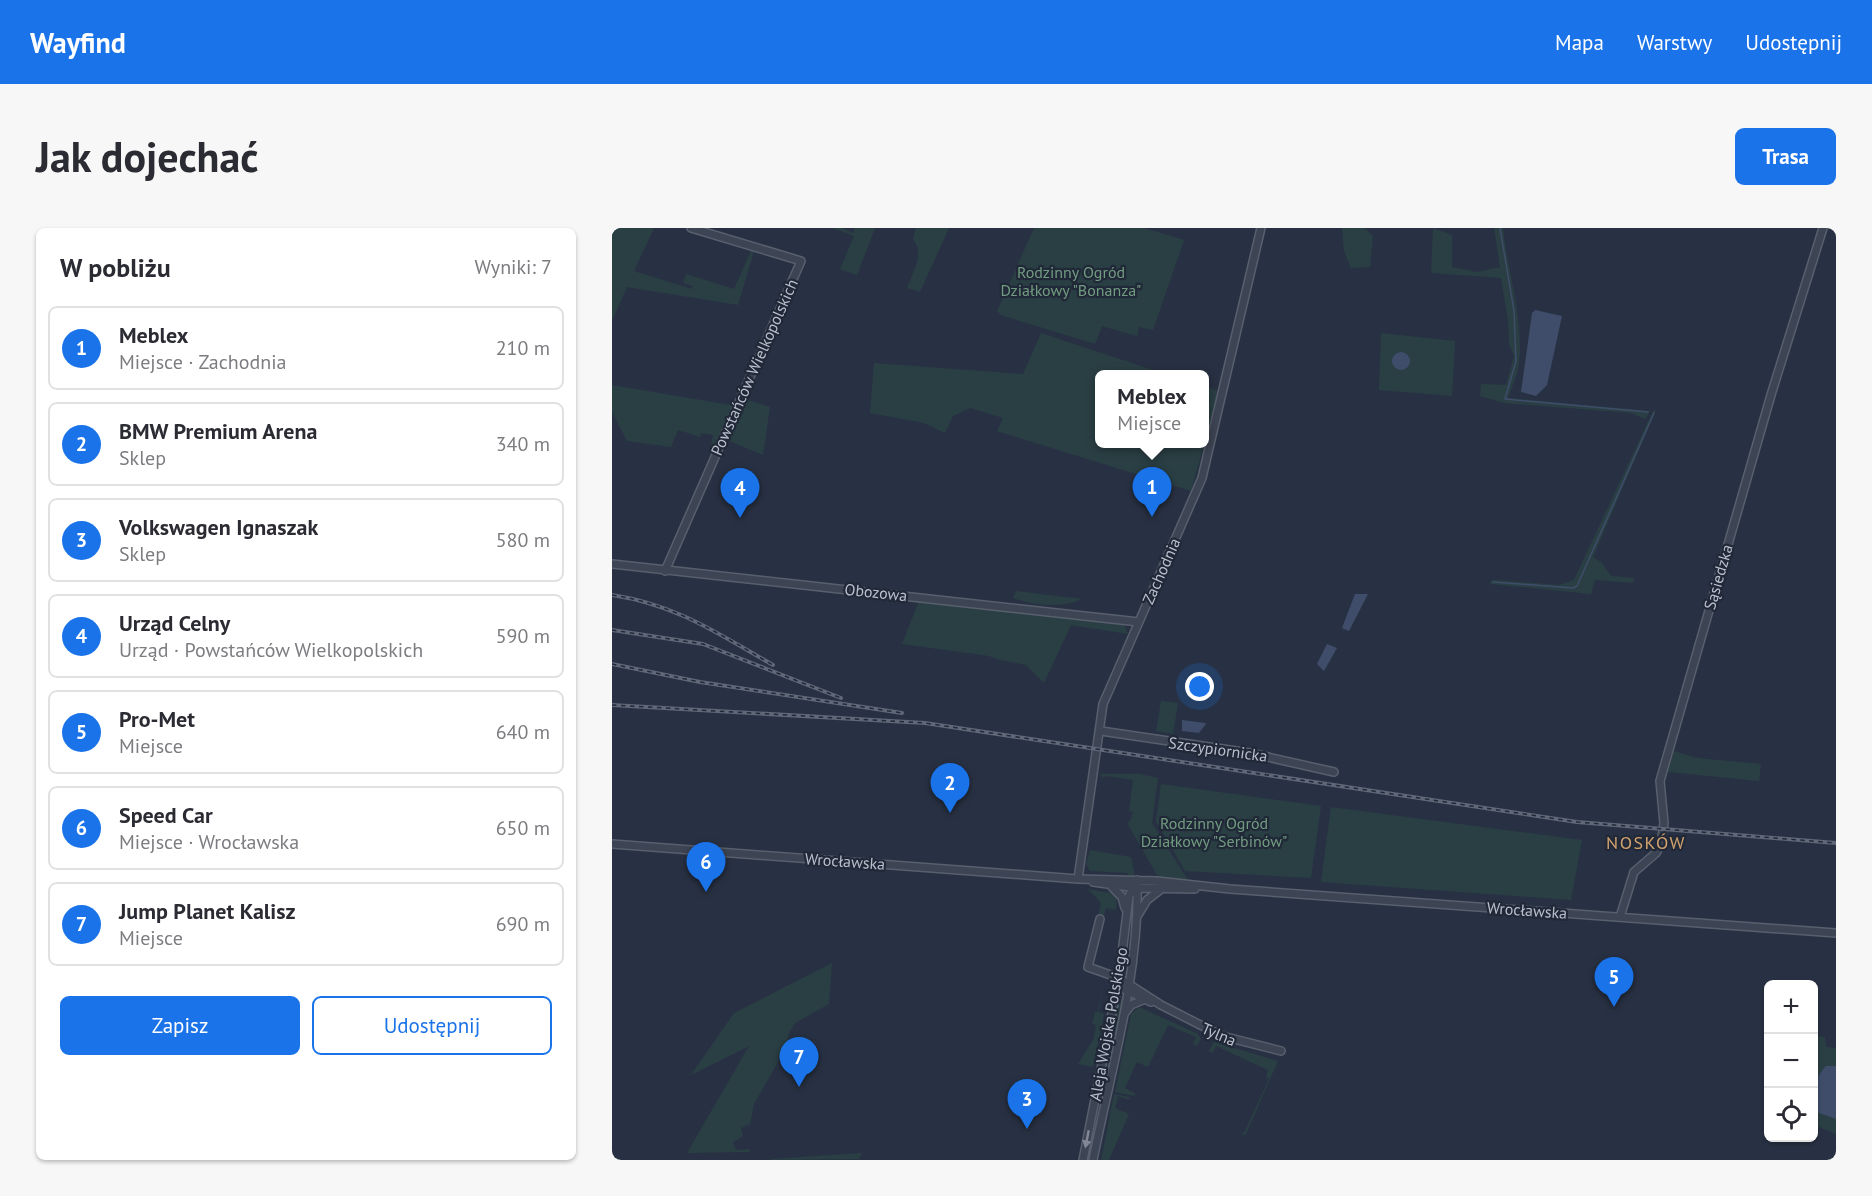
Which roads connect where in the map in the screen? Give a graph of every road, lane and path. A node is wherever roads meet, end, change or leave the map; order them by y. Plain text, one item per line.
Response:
1 (691, 228) edge
2 (1261, 228) edge
3 (1822, 228) edge
4 (612, 564) edge
5 (665, 571) junction
6 (1139, 622) junction
7 (1101, 731) junction
8 (1335, 772) dead end
9 (612, 844) edge
10 (1078, 879) junction
11 (1137, 880) junction
12 (1111, 886) junction
13 (1134, 888) junction
14 (1218, 888) junction
15 (1162, 890) junction
16 (1126, 913) junction
17 (1620, 917) junction
18 (1100, 919) dead end
19 (1136, 920) junction
20 (1836, 933) edge
21 (1119, 978) junction
22 (1127, 988) junction
23 (1144, 1000) junction
24 (1161, 1005) junction
25 (1122, 1016) junction
26 (1281, 1051) dead end
27 (1083, 1160) edge
28 (1093, 1160) edge

1 - 5 street, Powstańców Wielkopolskich
2 - 6 street, Zachodnia
3 - 17 street, Sąsiedzka
4 - 5 street, Obozowa
5 - 6 street, Obozowa
6 - 7 street, Zachodnia
7 - 8 street, Szczypiornicka
7 - 10 street, Zachodnia
9 - 10 street, Wrocławska
10 - 11 street, Wrocławska
10 - 12 street, Wrocławska
11 - 13 street
11 - 14 street, Wrocławska
12 - 13 street, Wrocławska
12 - 16 street
13 - 15 street, Wrocławska
13 - 16 street, Aleja Wojska Polskiego
13 - 19 street, Aleja Wojska Polskiego
14 - 15 street, Wrocławska
14 - 17 street, Wrocławska
15 - 19 street
16 - 21 street, Aleja Wojska Polskiego
17 - 20 street, Wrocławska
18 - 21 street, Tylna
19 - 22 street, Aleja Wojska Polskiego
21 - 22 street, Tylna
21 -> 27 street, Aleja Wojska Polskiego
22 - 23 street, Tylna
22 - 24 street, Tylna
22 - 25 street, Aleja Wojska Polskiego
23 - 24 street, Tylna
23 - 25 street
24 - 26 street, Tylna
25 - 28 street, Aleja Wojska Polskiego

